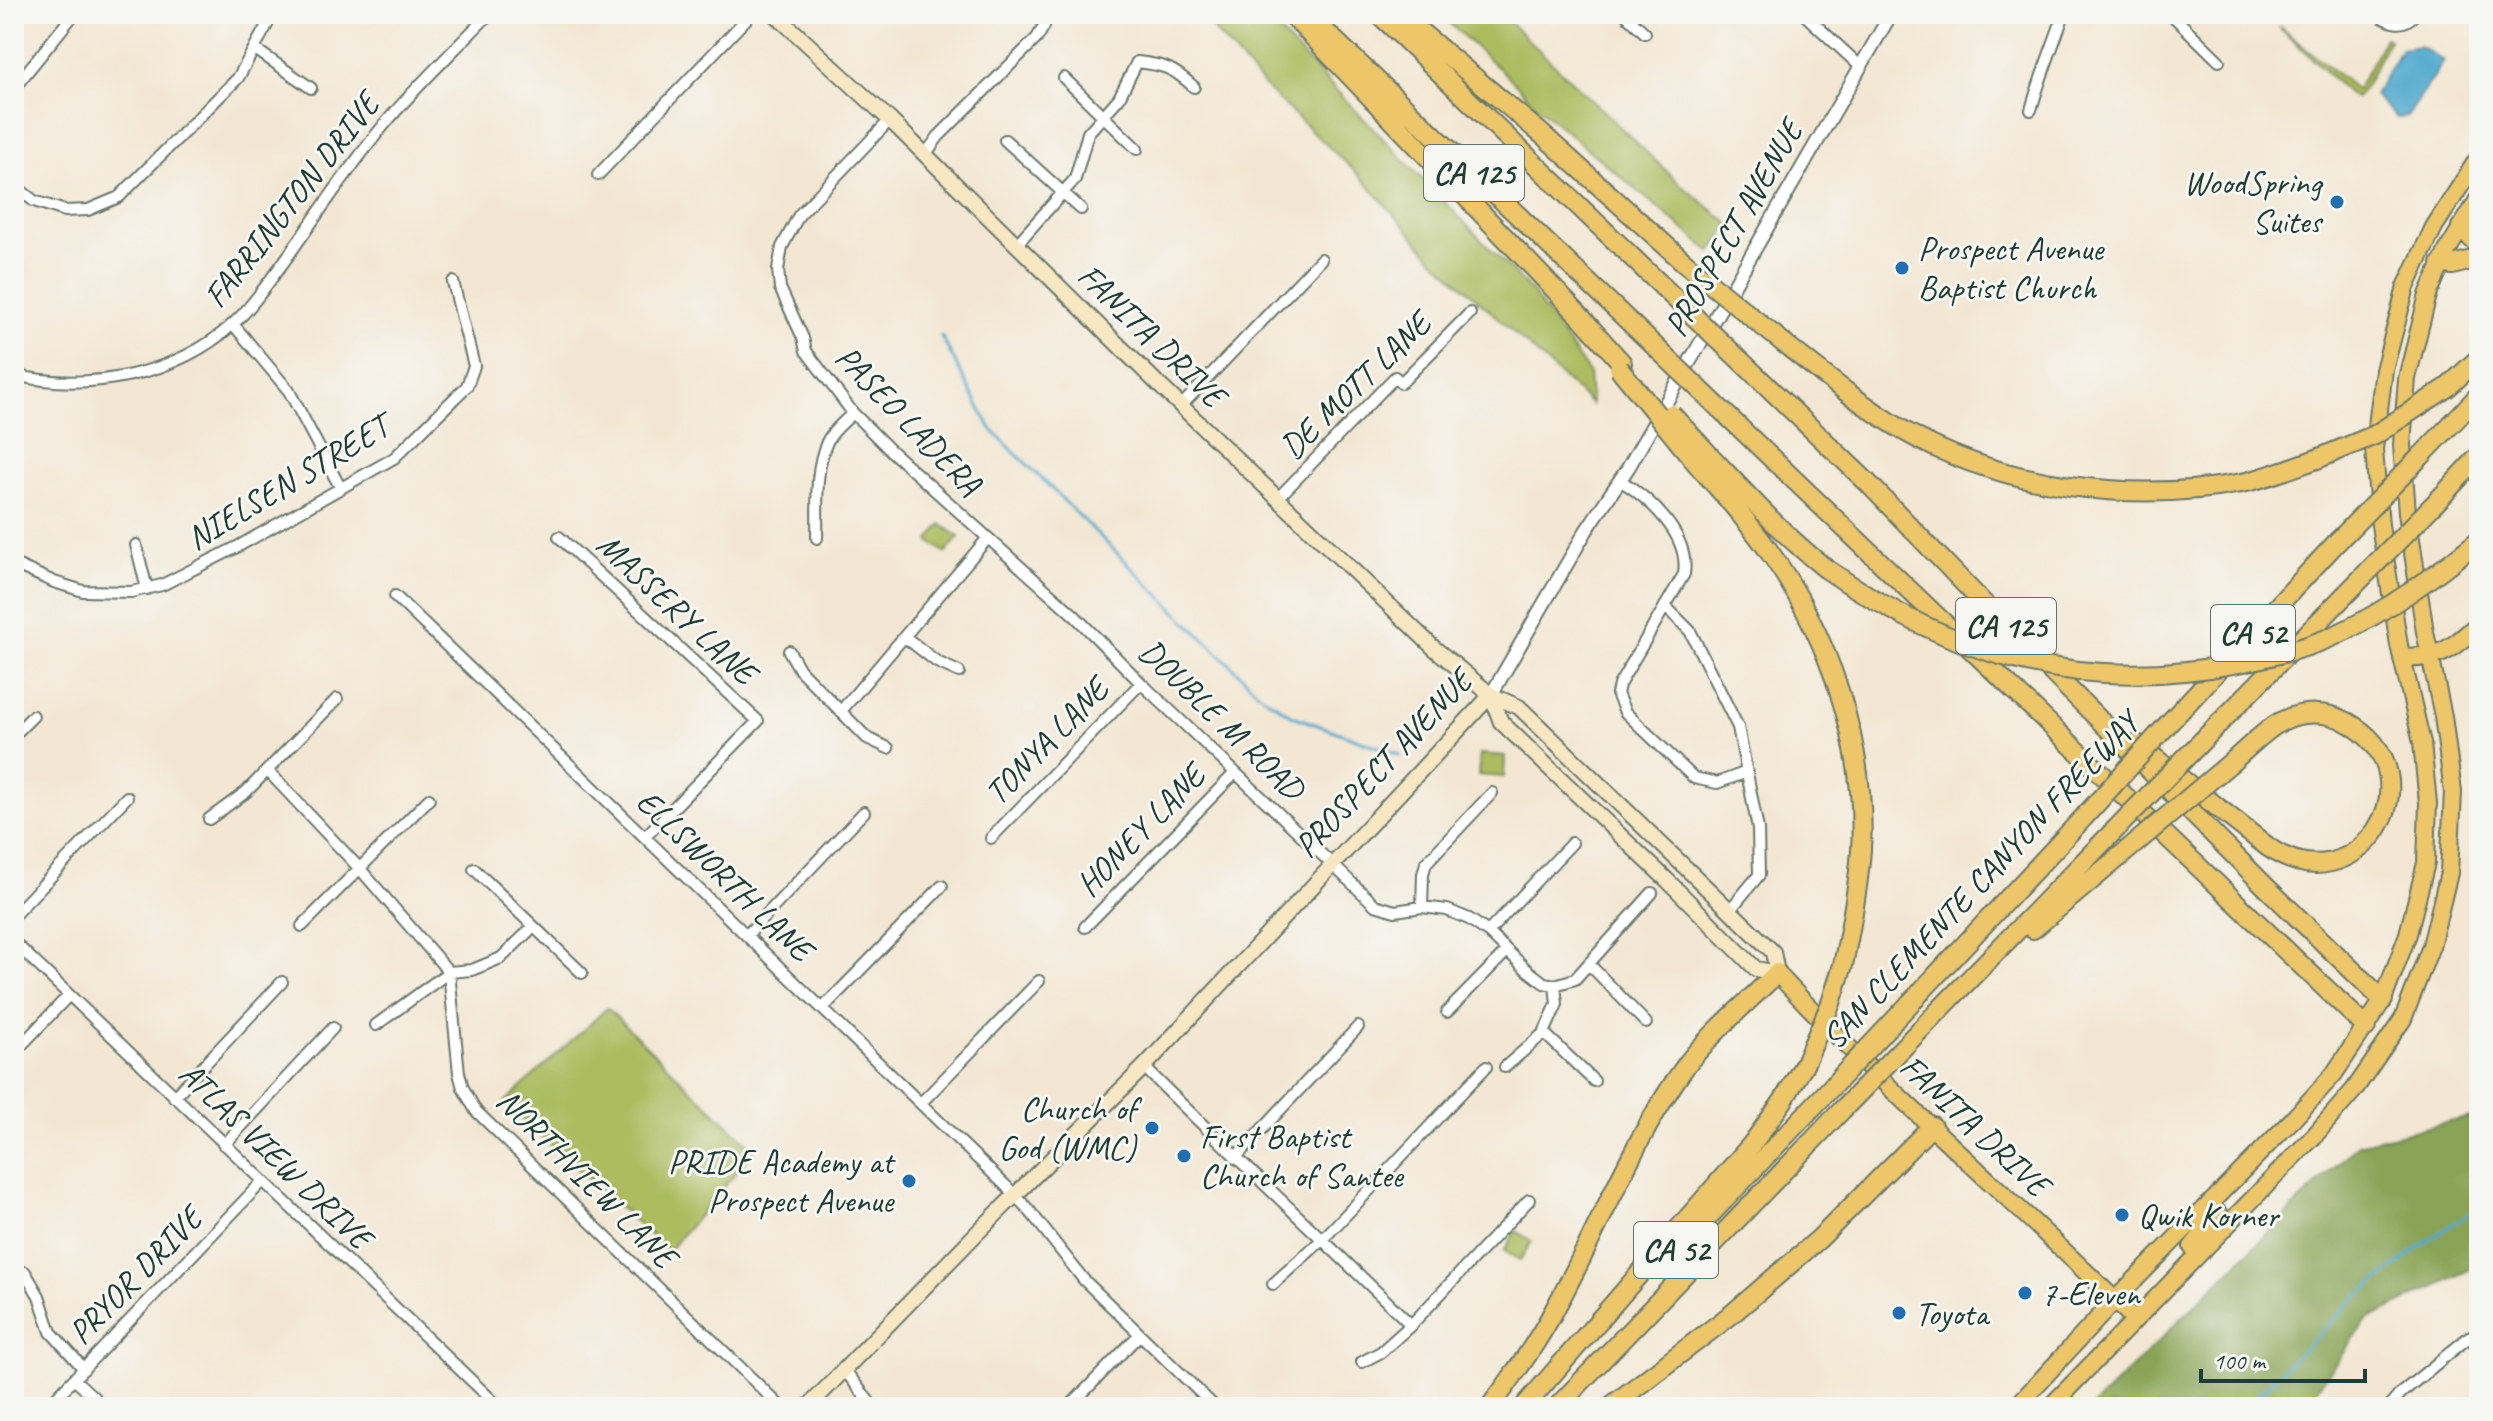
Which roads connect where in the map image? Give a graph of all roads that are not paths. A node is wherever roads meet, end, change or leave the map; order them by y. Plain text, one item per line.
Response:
1 (74, 14) edge
2 (273, 14) edge
3 (489, 14) edge
4 (751, 14) edge
5 (1041, 14) edge
6 (1291, 14) edge
7 (1307, 14) edge
8 (1379, 14) edge
9 (1399, 14) edge
10 (1625, 14) edge
11 (1804, 14) edge
12 (1891, 14) edge
13 (2064, 14) edge
14 (2171, 14) edge
15 (2376, 14) edge
16 (2415, 14) edge
17 (781, 16) edge
18 (1645, 33) dead end
19 (255, 49) junction
20 (2219, 61) dead end
21 (1861, 67) junction
22 (1064, 78) dead end
23 (1194, 87) dead end
24 (14, 88) edge
25 (311, 88) dead end
26 (2031, 110) dead end
27 (1102, 117) junction
28 (890, 120) junction
29 (1005, 140) dead end
30 (1137, 149) dead end
31 (925, 155) junction
32 (2479, 157) edge
33 (598, 175) dead end
34 (14, 185) edge
35 (1063, 193) junction
36 (2479, 198) edge
37 (1081, 209) dead end
38 (2461, 227) junction
39 (1016, 245) junction
40 (2479, 246) edge
41 (2479, 258) edge
42 (1321, 259) dead end
43 (2418, 260) junction
44 (2441, 264) junction
45 (453, 282) dead end
46 (1470, 313) dead end
47 (233, 324) junction
48 (2479, 358) edge
49 (1621, 365) junction
50 (14, 375) edge
51 (2479, 395) edge
52 (1181, 406) junction
53 (853, 413) junction
54 (2479, 456) edge
55 (1620, 480) junction
56 (340, 487) junction
57 (1278, 498) junction
58 (559, 537) dead end
59 (817, 538) dead end
60 (987, 539) junction
61 (2479, 540) edge
62 (136, 545) dead end
63 (14, 564) edge
64 (147, 589) junction
65 (395, 596) dead end
66 (1665, 606) junction
67 (1074, 615) joint
68 (2479, 624) edge
69 (905, 637) junction
70 (789, 651) dead end
71 (2403, 658) junction
72 (2432, 658) junction
73 (959, 672) dead end
74 (1141, 683) junction
75 (2071, 692) junction
76 (1491, 695) junction
77 (337, 699) dead end
78 (841, 711) junction
79 (33, 716) dead end
80 (14, 735) edge
81 (888, 748) dead end
82 (268, 771) junction
83 (1747, 772) junction
84 (1235, 773) junction
85 (1492, 793) dead end
86 (127, 797) dead end
87 (429, 799) dead end
88 (864, 812) dead end
89 (209, 819) dead end
90 (645, 837) junction
91 (991, 838) dead end
92 (1572, 843) dead end
93 (1331, 864) junction
94 (474, 869) dead end
95 (361, 870) junction
96 (942, 886) dead end
97 (1652, 893) dead end
98 (1422, 907) junction
99 (1729, 911) junction
100 (14, 915) edge
101 (302, 926) dead end
102 (533, 927) junction
103 (1085, 927) dead end
104 (1488, 932) junction
105 (747, 935) junction
106 (14, 942) edge
107 (1507, 951) junction
108 (1589, 964) junction
109 (449, 972) junction
110 (582, 973) dead end
111 (1777, 973) junction
112 (1039, 981) dead end
113 (282, 982) dead end
114 (1555, 985) junction
115 (1957, 992) junction
116 (69, 995) junction
117 (2383, 1000) junction
118 (823, 1008) junction
119 (1447, 1012) dead end
120 (2403, 1019) junction
121 (1646, 1023) dead end
122 (376, 1025) dead end
123 (1358, 1027) dead end
124 (2366, 1027) junction
125 (333, 1028) dead end
126 (1544, 1033) junction
127 (2386, 1046) junction
128 (14, 1053) edge
129 (1144, 1067) junction
130 (1486, 1067) dead end
131 (1505, 1067) dead end
132 (1594, 1081) dead end
133 (174, 1097) junction
134 (921, 1103) junction
135 (1932, 1126) junction
136 (224, 1145) junction
137 (1235, 1158) junction
138 (263, 1181) junction
139 (1015, 1196) junction
140 (1529, 1200) dead end
141 (2210, 1204) junction
142 (1323, 1239) junction
143 (25, 1272) dead end
144 (2179, 1273) junction
145 (1273, 1284) dead end
146 (2115, 1300) junction
147 (2134, 1319) junction
148 (1411, 1325) junction
149 (1139, 1335) junction
150 (2479, 1347) edge
151 (1362, 1362) dead end
152 (84, 1369) junction
153 (844, 1369) junction
154 (74, 1379) junction
155 (47, 1407) edge
156 (104, 1407) edge
157 (499, 1407) edge
158 (781, 1407) edge
159 (808, 1407) edge
160 (873, 1407) edge
161 (1069, 1407) edge
162 (1215, 1407) edge
163 (1490, 1407) edge
164 (1526, 1407) edge
165 (1557, 1407) edge
166 (1610, 1407) edge
167 (2016, 1407) edge
168 (2050, 1407) edge
169 (2389, 1407) edge

1 - 24 street
2 - 19 street
3 - 47 street, FARRINGTON DRIVE
4 - 33 street
5 - 31 street
6 - 49 highway
7 - 124 highway, CA 125, bridge
8 - 75 highway, CA 125, bridge
9 - 48 highway, bridge
10 - 18 street
11 - 21 street
12 - 21 street, PROSPECT AVENUE
13 - 26 street
14 - 20 street
15 - 16 street
17 - 28 main road, FANITA DRIVE
19 - 25 street
19 - 34 street
21 - 55 street, PROSPECT AVENUE
22 - 27 street
23 - 27 street
27 - 30 street
27 - 35 street
28 - 31 main road, FANITA DRIVE
28 - 53 street, PASEO LADERA
29 - 35 street
31 - 39 main road, FANITA DRIVE
32 - 43 main road
35 - 37 street
35 - 39 street
36 - 38 main road
38 - 40 highway
38 - 44 main road
39 - 52 main road, FANITA DRIVE
41 - 44 highway
42 - 52 street
43 - 44 main road
43 - 71 main road
44 - 72 main road
45 - 56 street, NIELSEN STREET
46 - 57 street, DE MOTT LANE
47 - 50 street, FARRINGTON DRIVE
47 - 56 street
49 - 61 highway, bridge
49 - 164 highway, bridge
51 - 164 highway, SAN CLEMENTE CANYON FREEWAY / CA 52, bridge
52 - 57 main road, FANITA DRIVE
53 - 59 street
53 - 60 street, PASEO LADERA
54 - 115 highway, SAN CLEMENTE CANYON FREEWAY / CA 52, bridge
55 - 66 street
55 - 76 street, PROSPECT AVENUE
56 - 64 street, NIELSEN STREET
57 - 76 main road, FANITA DRIVE
58 - 90 street, MASSERY LANE
60 - 67 street, PASEO LADERA
60 - 69 street
62 - 64 street
63 - 64 street, NIELSEN STREET
65 - 90 street, ELLSWORTH LANE
66 - 83 street
66 - 83 street
67 - 74 street, DOUBLE M ROAD
68 - 72 highway
69 - 73 street
69 - 78 street
70 - 78 street
71 - 72 highway
71 - 117 main road
72 - 120 main road
74 - 84 street, DOUBLE M ROAD
74 - 91 street, TONYA LANE
75 - 115 highway, bridge
75 - 117 highway, CA 125
76 - 93 main road, PROSPECT AVENUE
76 - 99 main road, FANITA DRIVE
76 - 111 main road, FANITA DRIVE
77 - 82 street
78 - 81 street
79 - 80 street
82 - 89 street
82 - 95 street
83 - 99 street
84 - 93 street, DOUBLE M ROAD
84 - 103 street, HONEY LANE
85 - 98 street
86 - 100 street
87 - 95 street
88 - 105 street
90 - 105 street, ELLSWORTH LANE
92 - 104 street
93 - 98 street, DOUBLE M ROAD
93 - 129 main road, PROSPECT AVENUE
94 - 102 street
95 - 101 street
95 - 109 street
96 - 118 street
97 - 108 street
98 - 104 street, DOUBLE M ROAD
99 - 111 main road, FANITA DRIVE
102 - 109 street
102 - 110 street
104 - 107 street, DOUBLE M ROAD
105 - 118 street, ELLSWORTH LANE
106 - 116 street, ATLAS VIEW DRIVE
107 - 114 street, DOUBLE M ROAD
107 - 119 street
108 - 114 street
108 - 121 street
109 - 122 street
109 - 158 street, NORTHVIEW LANE
111 - 135 main road, FANITA DRIVE
111 - 163 highway
112 - 134 street
113 - 133 street
114 - 126 street
115 - 165 highway, SAN CLEMENTE CANYON FREEWAY / CA 52, bridge
116 - 128 street
116 - 133 street, ATLAS VIEW DRIVE
117 - 120 main road, CA 125
117 - 124 main road
118 - 134 street, ELLSWORTH LANE
120 - 127 main road
123 - 137 street
124 - 127 main road, CA 125
124 - 141 main road
125 - 136 street
126 - 131 street
126 - 132 street
127 - 144 main road
129 - 137 street
129 - 139 main road, PROSPECT AVENUE
130 - 142 street
133 - 136 street, ATLAS VIEW DRIVE
134 - 139 street, ELLSWORTH LANE
135 - 146 main road, FANITA DRIVE
135 - 166 highway
136 - 138 street, ATLAS VIEW DRIVE
137 - 142 street
138 - 152 street, PRYOR DRIVE
138 - 157 street, ATLAS VIEW DRIVE
139 - 149 street, ELLSWORTH LANE
139 - 153 main road, PROSPECT AVENUE
140 - 148 street
141 - 144 main road
141 - 146 main road
142 - 145 street
142 - 148 street
143 - 152 street
144 - 147 main road
146 - 147 main road, FANITA DRIVE
146 - 167 main road
147 - 168 main road
148 - 151 street
149 - 161 street
149 - 162 street, ELLSWORTH LANE
150 - 169 street
152 - 154 street, PRYOR DRIVE
153 - 159 main road, PROSPECT AVENUE
153 - 160 street
154 - 155 street, PRYOR DRIVE
154 - 156 street

